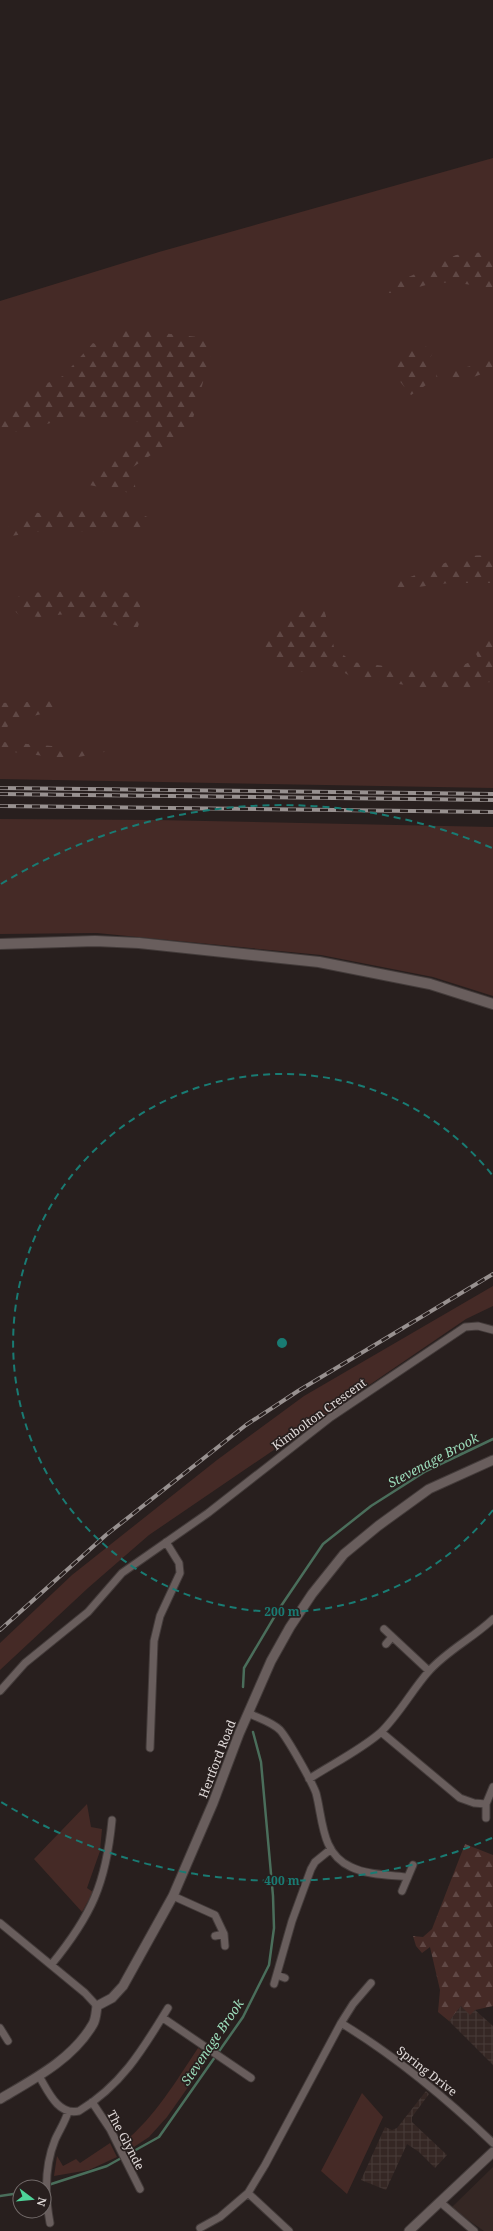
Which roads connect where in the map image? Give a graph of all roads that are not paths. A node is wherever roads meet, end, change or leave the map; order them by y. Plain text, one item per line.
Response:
1 (0, 944) edge
2 (493, 1004) edge
3 (493, 1330) edge
4 (493, 1460) edge
5 (166, 1542) junction
6 (493, 1619) edge
7 (384, 1629) dead end
8 (392, 1637) junction
9 (386, 1644) dead end
10 (429, 1671) junction
11 (0, 1691) edge
12 (248, 1713) junction
13 (381, 1732) junction
14 (150, 1748) dead end
15 (309, 1779) junction
16 (493, 1786) edge
17 (486, 1804) junction
18 (486, 1818) dead end
19 (112, 1820) dead end
20 (331, 1849) junction
21 (412, 1865) dead end
22 (408, 1877) junction
23 (402, 1890) dead end
24 (173, 1896) junction
25 (0, 1923) edge
26 (224, 1934) junction
27 (215, 1936) dead end
28 (225, 1946) dead end
29 (51, 1965) junction
30 (277, 1975) junction
31 (285, 1978) dead end
32 (371, 1983) dead end
33 (274, 1984) dead end
34 (97, 2006) junction
35 (168, 2008) dead end
36 (163, 2018) junction
37 (341, 2023) junction
38 (0, 2028) edge
39 (8, 2041) dead end
40 (39, 2076) junction
41 (251, 2078) dead end
42 (0, 2099) edge
43 (92, 2102) junction
44 (68, 2112) junction
45 (493, 2143) edge
46 (493, 2152) edge
47 (140, 2190) dead end
48 (248, 2193) junction
49 (440, 2202) junction
50 (50, 2223) dead end
51 (200, 2228) dead end
52 (289, 2231) edge
53 (409, 2231) edge
54 (474, 2231) edge

1 - 2 main road
3 - 5 street, Kimbolton Crescent
4 - 12 street, Hertford Road
5 - 11 street, Kimbolton Crescent
5 - 14 street
6 - 10 street
7 - 8 street
8 - 9 street
8 - 10 street
10 - 13 street
12 - 15 street
12 - 24 street, Hertford Road
13 - 15 street
13 - 17 street
15 - 20 street
16 - 17 street
17 - 18 street
19 - 29 street
20 - 22 street
20 - 30 street
21 - 22 street
22 - 23 street
24 - 26 street
24 - 34 street, Hertford Road
25 - 29 street
26 - 27 street
26 - 28 street
29 - 34 street
30 - 31 street
30 - 33 street
32 - 37 street
34 - 40 street
35 - 36 street
36 - 41 street
36 - 43 street
37 - 45 street, Spring Drive
37 - 48 street
38 - 39 street
40 - 42 street
40 - 44 street
43 - 44 street
43 - 47 street, The Glynde
44 - 50 street
46 - 49 street
48 - 51 street
48 - 52 street
49 - 53 street
49 - 54 street

